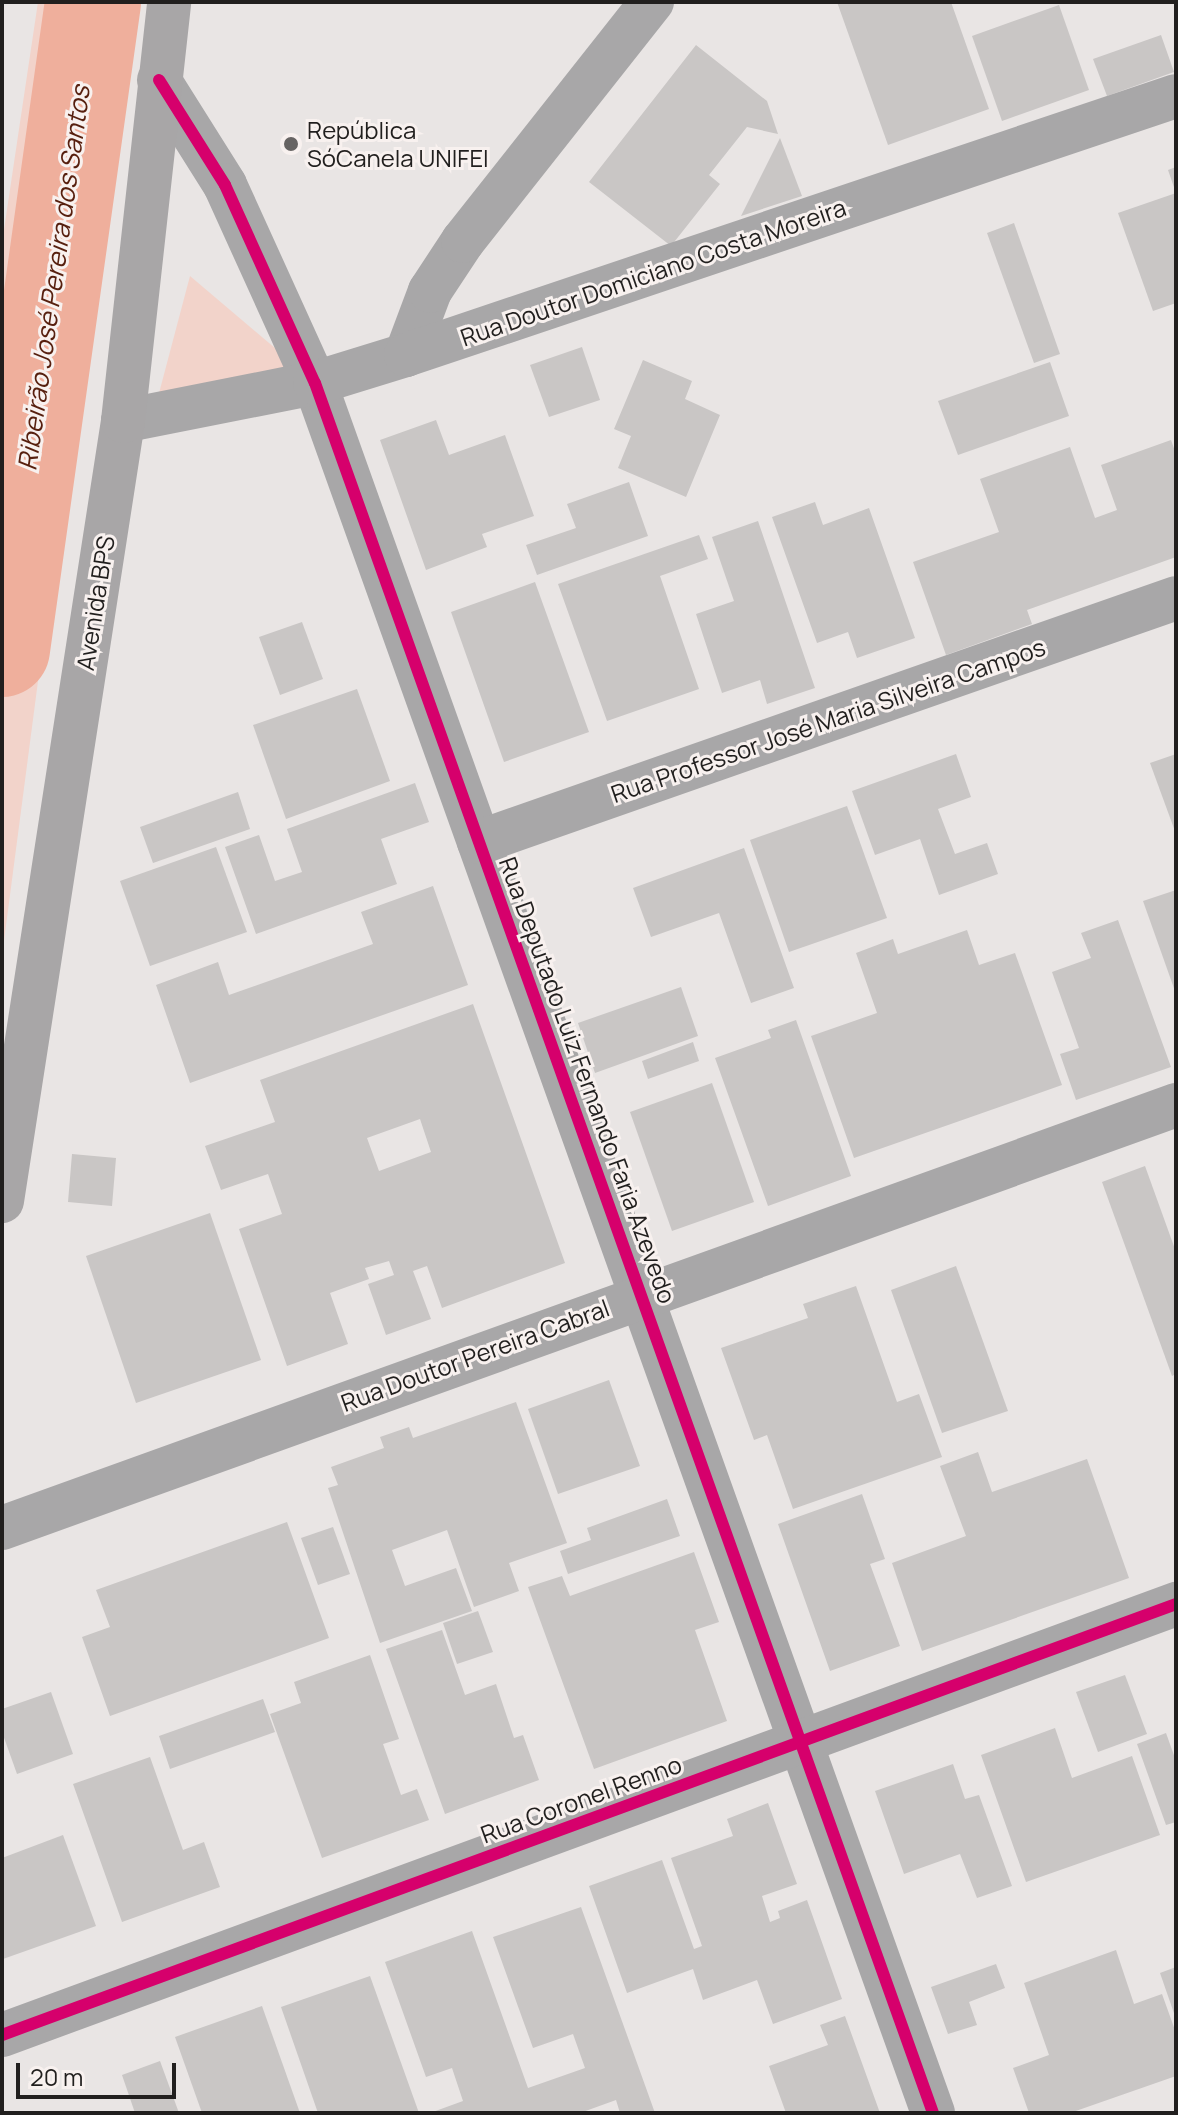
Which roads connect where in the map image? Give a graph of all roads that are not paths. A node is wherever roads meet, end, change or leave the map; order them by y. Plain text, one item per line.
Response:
1 (169, 2) edge
2 (652, 2) edge
3 (159, 80) junction
4 (1176, 96) edge
5 (406, 355) junction
6 (315, 383) junction
7 (123, 421) junction
8 (1176, 598) edge
9 (479, 842) junction
10 (1176, 1105) edge
11 (2, 1201) edge
12 (641, 1295) junction
13 (2, 1528) edge
14 (1176, 1604) edge
15 (800, 1742) junction
16 (2, 2035) edge
17 (933, 2113) edge

1 - 3 main road, Avenida BPS
2 - 5 street
3 - 6 street, Rua Deputado Luiz Fernando Faria Azevedo
3 - 7 main road, Avenida BPS
4 - 5 street, Rua Doutor Domiciano Costa Moreira
5 - 6 street, Rua Doutor Domiciano Costa Moreira
6 - 7 street, Rua Doutor Domiciano Costa Moreira
6 - 9 street, Rua Deputado Luiz Fernando Faria Azevedo
7 - 11 main road, Avenida BPS
8 - 9 street, Rua Professor José Maria Silveira Campos
9 - 12 street, Rua Deputado Luiz Fernando Faria Azevedo
10 - 12 street, Rua Doutor Pereira Cabral
12 - 13 street, Rua Doutor Pereira Cabral
12 - 15 street, Rua Deputado Luiz Fernando Faria Azevedo
14 - 15 street, Rua Coronel Renno
15 - 16 street, Rua Coronel Renno
15 - 17 street, Rua Deputado Luiz Fernando Faria Azevedo

